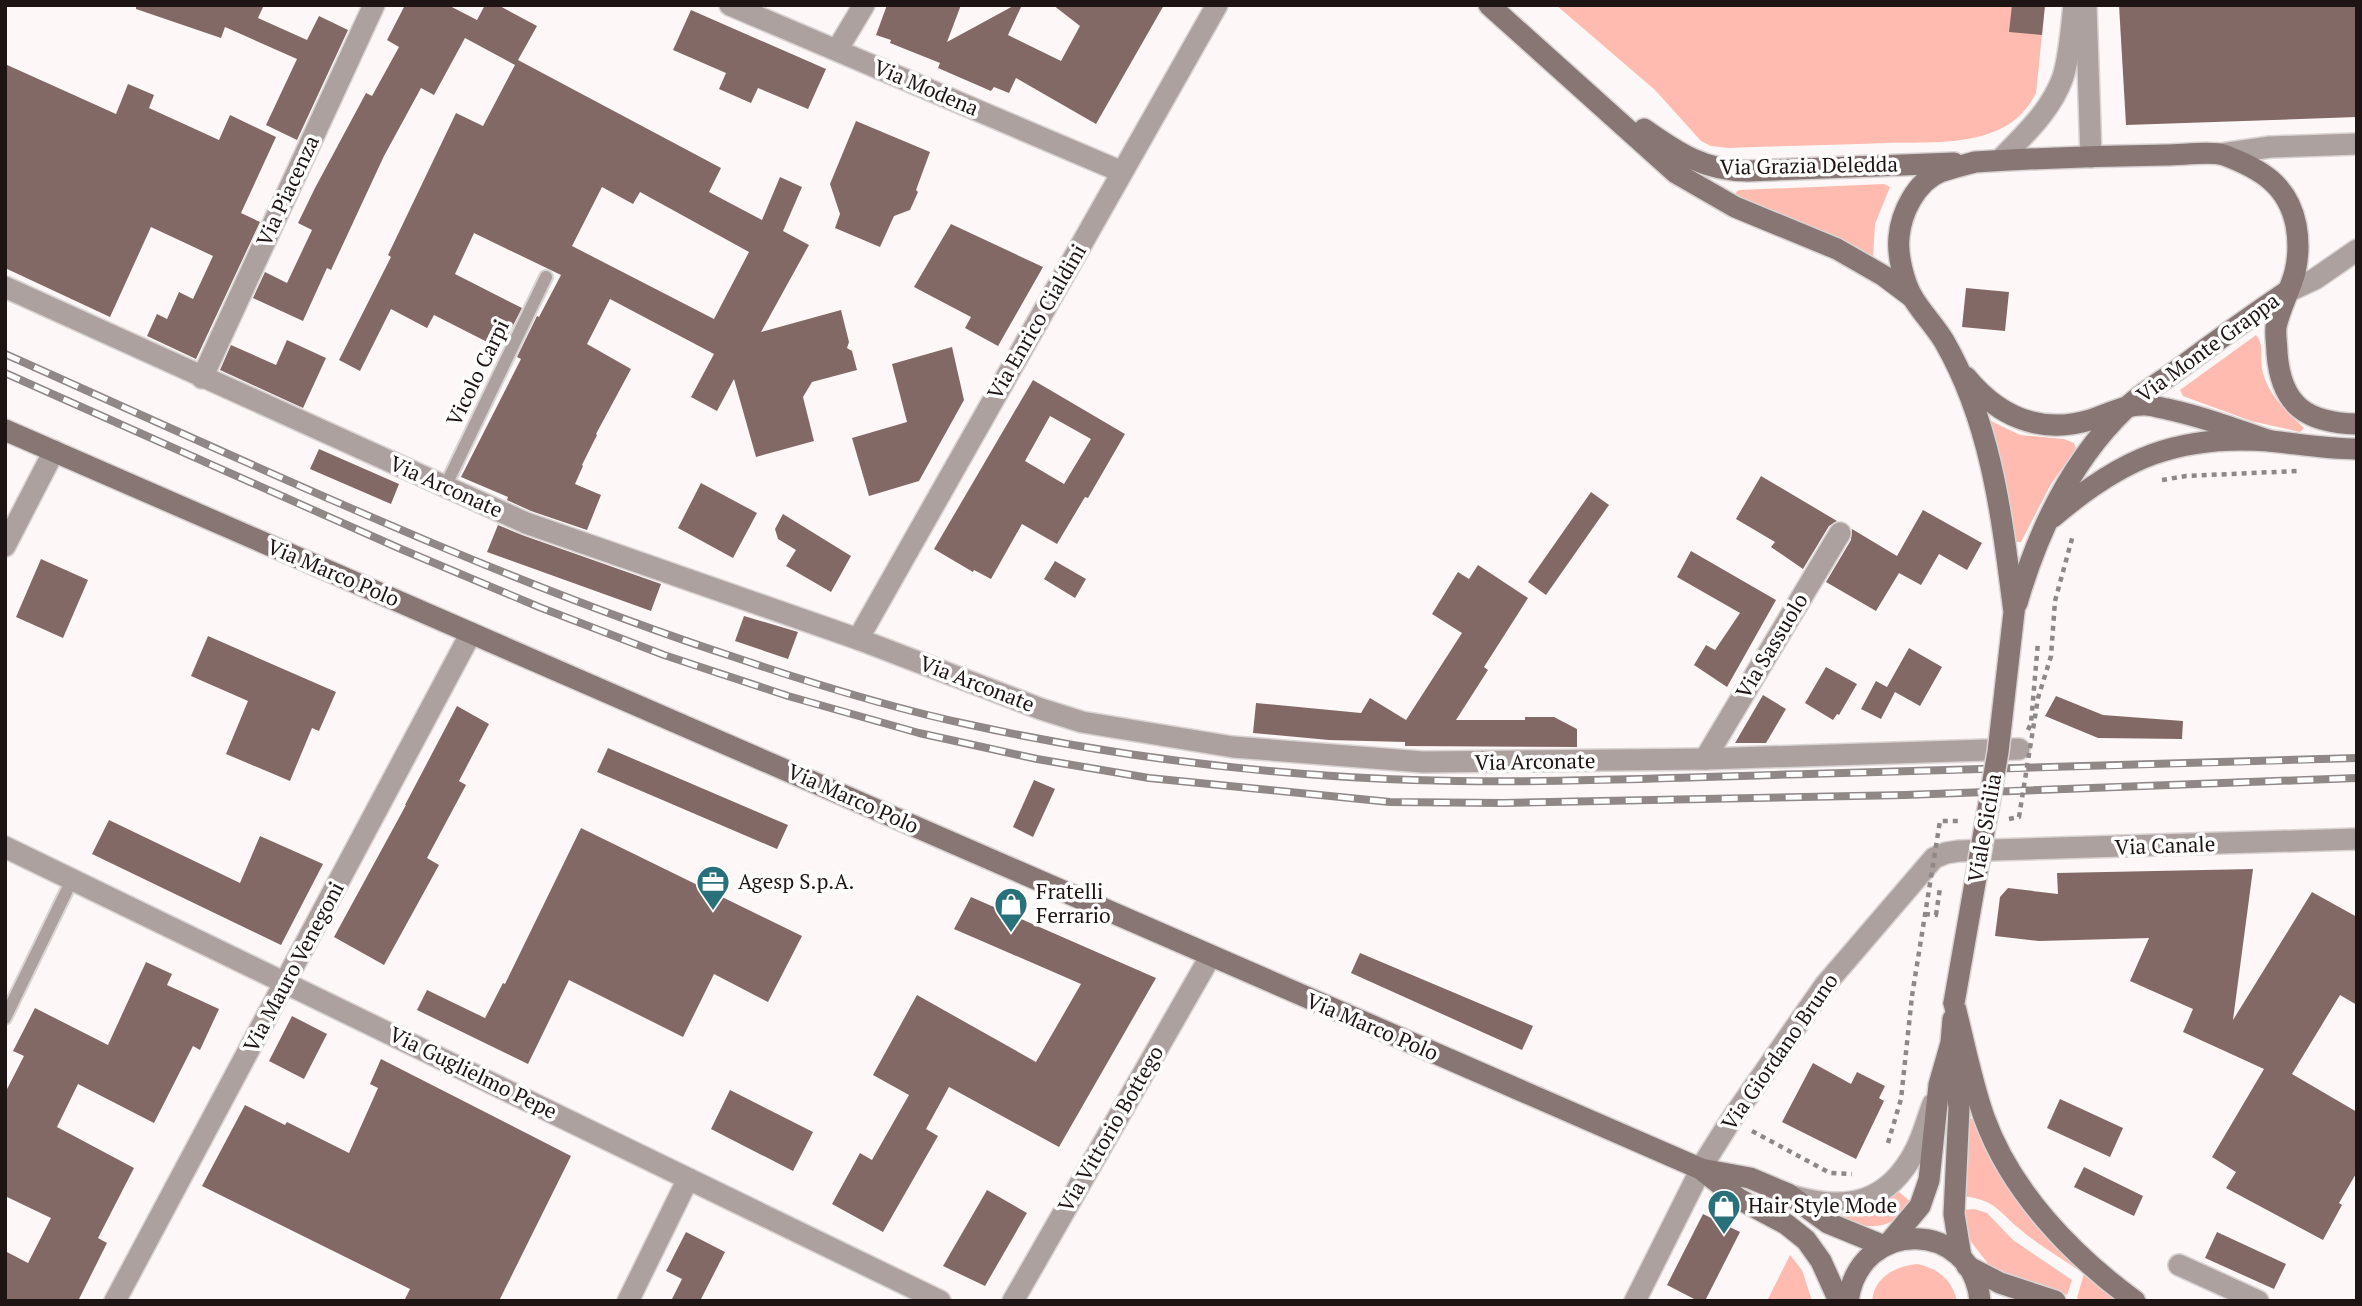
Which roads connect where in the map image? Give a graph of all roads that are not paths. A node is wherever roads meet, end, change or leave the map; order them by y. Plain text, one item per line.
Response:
1 (374, 5) edge
2 (730, 5) edge
3 (863, 5) edge
4 (1217, 5) edge
5 (1489, 5) edge
6 (2074, 5) edge
7 (2086, 5) edge
8 (837, 50) junction
9 (1581, 86) junction
10 (2357, 144) edge
11 (2221, 154) junction
12 (2091, 157) junction
13 (2000, 160) junction
14 (1975, 162) junction
15 (1122, 172) junction
16 (2357, 250) edge
17 (546, 277) dead end
18 (5, 287) edge
19 (2285, 293) junction
20 (1912, 297) junction
21 (1956, 365) junction
22 (202, 378) junction
23 (2126, 408) junction
24 (2357, 424) edge
25 (5, 430) edge
26 (2270, 441) junction
27 (2357, 449) edge
28 (54, 451) junction
29 (445, 486) junction
30 (2046, 522) junction
31 (1840, 533) dead end
32 (5, 546) edge
33 (2014, 612) junction
34 (471, 632) junction
35 (858, 639) junction
36 (2019, 750) dead end
37 (1705, 759) junction
38 (2357, 839) edge
39 (5, 847) edge
40 (1973, 851) joint
41 (72, 880) junction
42 (1210, 957) junction
43 (286, 982) junction
44 (1954, 1003) junction
45 (5, 1018) edge
46 (1951, 1043) junction
47 (1940, 1085) junction
48 (1701, 1170) junction
49 (688, 1179) junction
50 (1788, 1194) junction
51 (1887, 1244) junction
52 (1964, 1262) junction
53 (2179, 1265) dead end
54 (115, 1301) edge
55 (628, 1301) edge
56 (940, 1301) edge
57 (1013, 1301) edge
58 (1635, 1301) edge
59 (1839, 1301) edge
60 (1848, 1301) edge
61 (1980, 1301) edge
62 (2055, 1301) edge
63 (2135, 1301) edge
64 (2258, 1301) edge

1 - 22 street, Via Piacenza
2 - 8 street, Via Modena
3 - 8 street
4 - 15 street, Via Enrico Cialdini
5 - 9 main road, Via Grazia Deledda
6 - 13 street
7 - 12 street
8 - 15 street, Via Modena
9 - 14 main road, Via Grazia Deledda
9 - 20 main road, Via Grazia Deledda
10 - 11 street
11 - 12 main road, Via Monte Grappa
11 - 19 main road, Via Monte Grappa
12 - 13 main road, Via Monte Grappa
13 - 14 main road, Via Monte Grappa
14 - 20 main road, Via Monte Grappa
15 - 35 street, Via Enrico Cialdini
16 - 19 street
17 - 29 lane, Vicolo Carpi
18 - 22 street, Via Arconate
19 - 23 main road, Via Monte Grappa
19 - 24 main road
20 - 21 main road, Via Monte Grappa
21 - 23 main road, Via Monte Grappa
21 - 33 main road, Via Monte Grappa
22 - 29 street, Via Arconate
23 - 26 main road
23 - 30 main road, Via Monte Grappa
25 - 28 main road, Via Marco Polo
26 - 27 main road
26 - 30 main road
28 - 32 street
28 - 34 main road, Via Marco Polo
29 - 35 street, Via Arconate
30 - 33 main road, Via Monte Grappa
31 - 37 street, Via Sassuolo
33 - 44 main road, Viale Sicilia, bridge
34 - 42 main road, Via Marco Polo
34 - 43 street, Via Mauro Venegoni
35 - 37 street, Via Arconate
36 - 37 street, Via Arconate
38 - 40 street, Via Canale
39 - 41 street, Via Guglielmo Pepe
40 - 48 street, Via Giordano Bruno
41 - 43 street, Via Guglielmo Pepe
41 - 45 lane
42 - 48 main road, Via Marco Polo
42 - 57 street, Via Vittorio Bottego
43 - 49 street, Via Guglielmo Pepe
43 - 54 street, Via Mauro Venegoni
44 - 46 main road, Viale Sicilia
44 - 63 main road
46 - 47 main road
46 - 52 main road
47 - 50 street
47 - 51 main road
48 - 50 main road, Via Marco Polo
48 - 58 street, Via Giordano Bruno
48 - 59 main road, Via Marco Polo
49 - 55 street
49 - 56 street, Via Guglielmo Pepe
50 - 51 main road, Via Marco Polo
51 - 52 main road
51 - 60 main road
52 - 61 main road
52 - 62 main road
53 - 64 street

